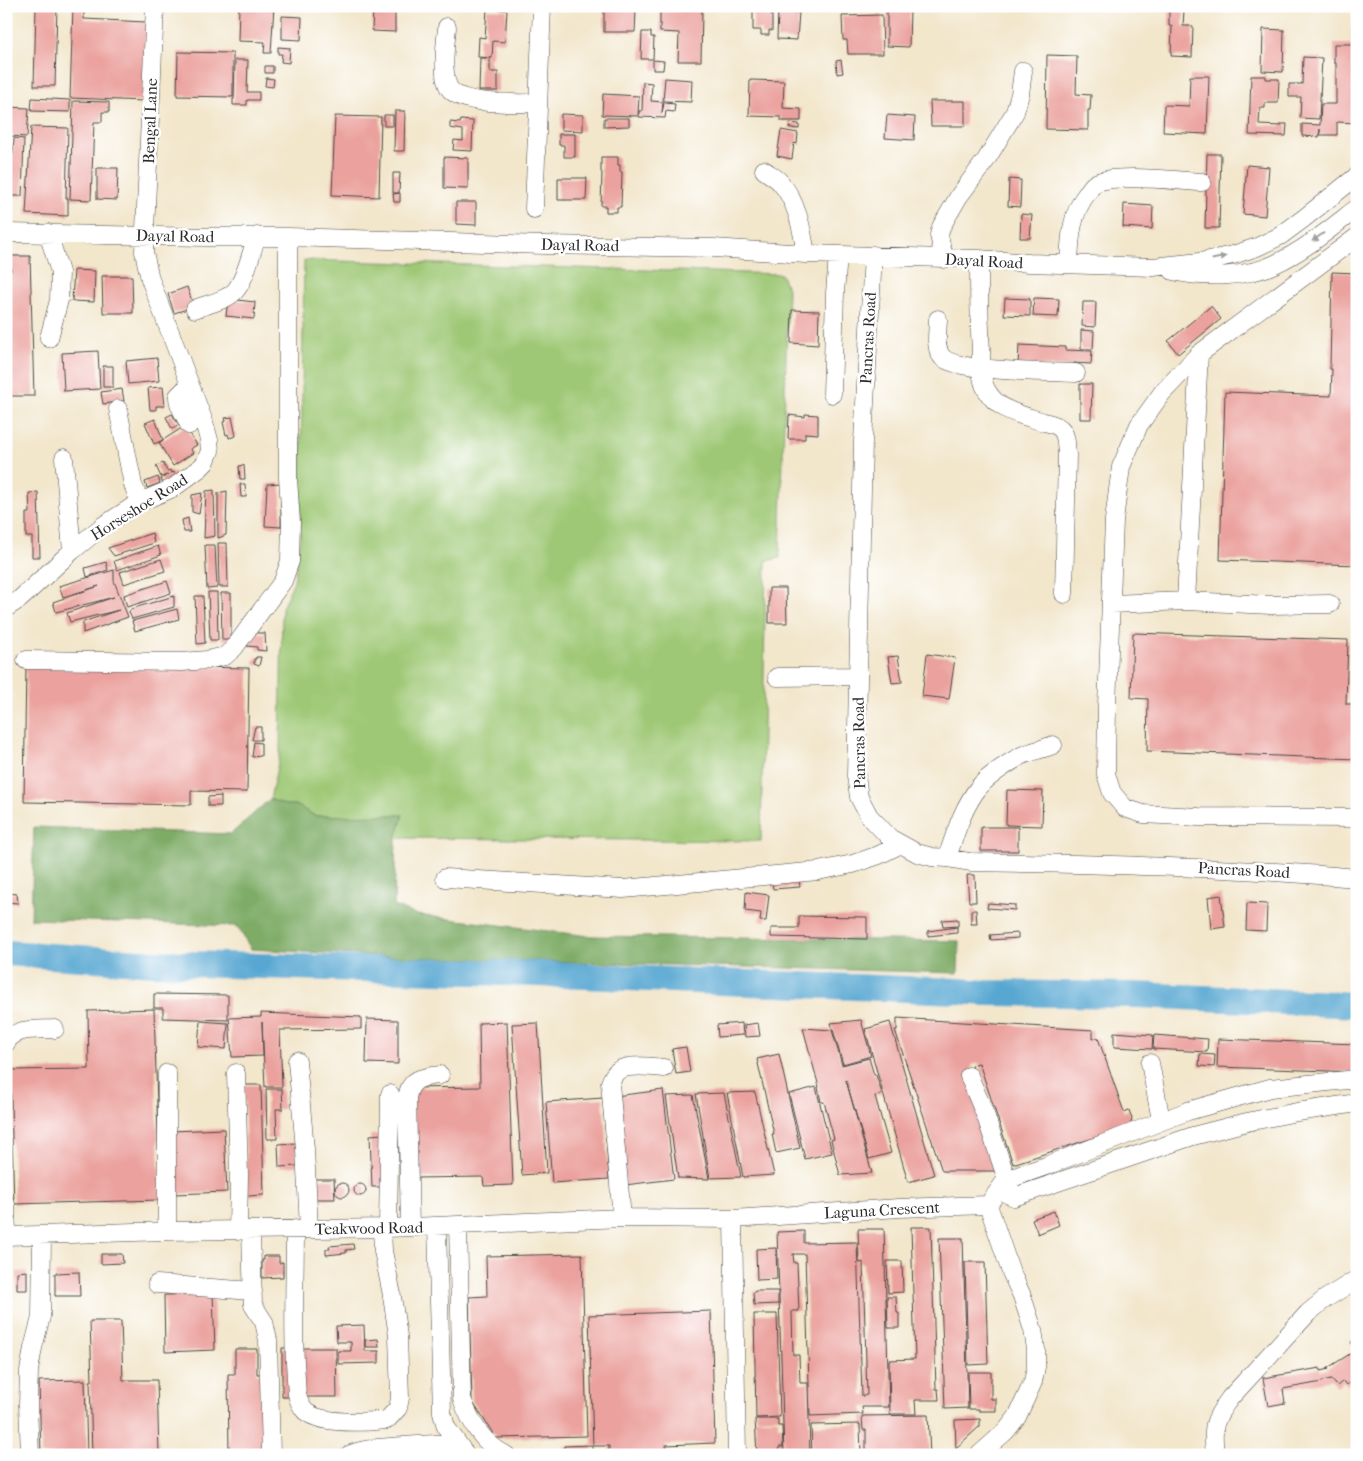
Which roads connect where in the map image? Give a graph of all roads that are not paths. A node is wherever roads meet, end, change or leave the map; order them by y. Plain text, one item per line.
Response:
1 (155, 6) edge
2 (542, 6) edge
3 (447, 27) dead end
4 (1023, 72) dead end
5 (538, 103) junction
6 (764, 170) dead end
7 (1357, 176) edge
8 (1202, 182) dead end
9 (1357, 208) edge
10 (534, 209) dead end
11 (6, 233) edge
12 (48, 233) junction
13 (145, 236) junction
14 (257, 236) junction
15 (288, 237) junction
16 (1357, 237) edge
17 (806, 254) junction
18 (838, 255) junction
19 (873, 255) junction
20 (944, 259) junction
21 (979, 259) junction
22 (1069, 264) junction
23 (1153, 267) junction
24 (195, 309) dead end
25 (938, 319) dead end
26 (49, 338) dead end
27 (1199, 354) junction
28 (982, 368) junction
29 (1076, 373) dead end
30 (190, 385) junction
31 (832, 394) dead end
32 (118, 408) dead end
33 (189, 425) dead end
34 (64, 458) dead end
35 (140, 502) junction
36 (72, 551) junction
37 (1064, 594) dead end
38 (1186, 601) junction
39 (1111, 604) junction
40 (1330, 604) dead end
41 (6, 608) edge
42 (26, 660) dead end
43 (858, 676) junction
44 (777, 677) dead end
45 (1053, 745) dead end
46 (1357, 818) edge
47 (901, 844) junction
48 (947, 858) junction
49 (445, 878) dead end
50 (1357, 878) edge
51 (55, 1029) dead end
52 (6, 1043) edge
53 (297, 1061) dead end
54 (1150, 1063) dead end
55 (664, 1068) dead end
56 (167, 1073) dead end
57 (236, 1073) dead end
58 (440, 1075) dead end
59 (969, 1076) dead end
60 (1357, 1079) edge
61 (390, 1094) dead end
62 (1357, 1103) edge
63 (1202, 1106) junction
64 (1161, 1120) junction
65 (1212, 1131) junction
66 (1006, 1189) junction
67 (6, 1204) edge
68 (988, 1205) junction
69 (622, 1218) junction
70 (732, 1219) junction
71 (458, 1225) junction
72 (437, 1226) junction
73 (410, 1227) junction
74 (385, 1228) junction
75 (302, 1229) junction
76 (245, 1230) junction
77 (168, 1231) junction
78 (7, 1236) edge
79 (42, 1236) junction
80 (1357, 1279) edge
81 (157, 1284) dead end
82 (253, 1291) junction
83 (462, 1449) edge
84 (30, 1455) edge
85 (271, 1455) edge
86 (349, 1455) edge
87 (506, 1455) edge
88 (737, 1455) edge
89 (979, 1455) edge
90 (1215, 1455) edge

1 - 13 street, Bengal Lane
2 - 5 street
3 - 5 street
4 - 20 street
5 - 10 street
6 - 17 street
23 -> 7 street, Dayal Road
8 - 22 street
9 -> 23 street, Dayal Road
11 - 12 street, Dayal Road
12 - 13 street, Dayal Road
12 - 26 street
13 - 14 street, Dayal Road
13 - 30 street, Horseshoe Road
14 - 15 street, Dayal Road
14 - 24 street
15 - 17 street, Dayal Road
15 - 42 street
16 - 27 street
17 - 18 street, Dayal Road
18 - 19 street, Dayal Road
18 - 31 street
19 - 20 street, Dayal Road
19 - 43 street, Pancras Road
20 - 21 street, Dayal Road
21 - 22 street, Dayal Road
21 - 28 street
22 - 23 street, Dayal Road
25 - 28 street
27 - 38 street
27 - 39 street
28 - 29 street
28 - 37 street
30 - 33 street
30 - 35 street, Horseshoe Road
32 - 35 street
34 - 36 street
35 - 36 street, Horseshoe Road
36 - 41 street, Horseshoe Road
38 - 39 street
38 - 40 street
39 - 46 street
43 - 44 street
43 - 47 street, Pancras Road
45 - 48 street
47 - 48 street, Pancras Road
47 - 49 street
48 - 50 street, Pancras Road
51 - 52 street
53 - 75 street
54 - 64 street
55 - 69 street
56 - 77 street
57 - 76 street
58 - 73 street
59 - 66 street
60 - 63 street
61 - 74 street
62 - 65 street
63 - 64 street
63 - 65 street
64 - 66 street
65 - 66 street
66 - 68 street
67 - 78 street
68 - 70 street, Laguna Crescent
68 - 89 street
69 - 70 street, Teakwood Road
69 - 71 street, Teakwood Road
70 - 88 street
71 - 72 street, Teakwood Road
71 - 87 street
72 - 73 street, Teakwood Road
72 - 83 street
73 - 74 street, Teakwood Road
74 - 75 street, Teakwood Road
74 - 75 street
75 - 76 street, Teakwood Road
76 - 77 street, Teakwood Road
76 - 82 street
77 - 79 street, Teakwood Road
78 - 79 street, Teakwood Road
79 - 84 street
80 - 90 street
81 - 82 street
82 - 85 street
83 - 86 street

